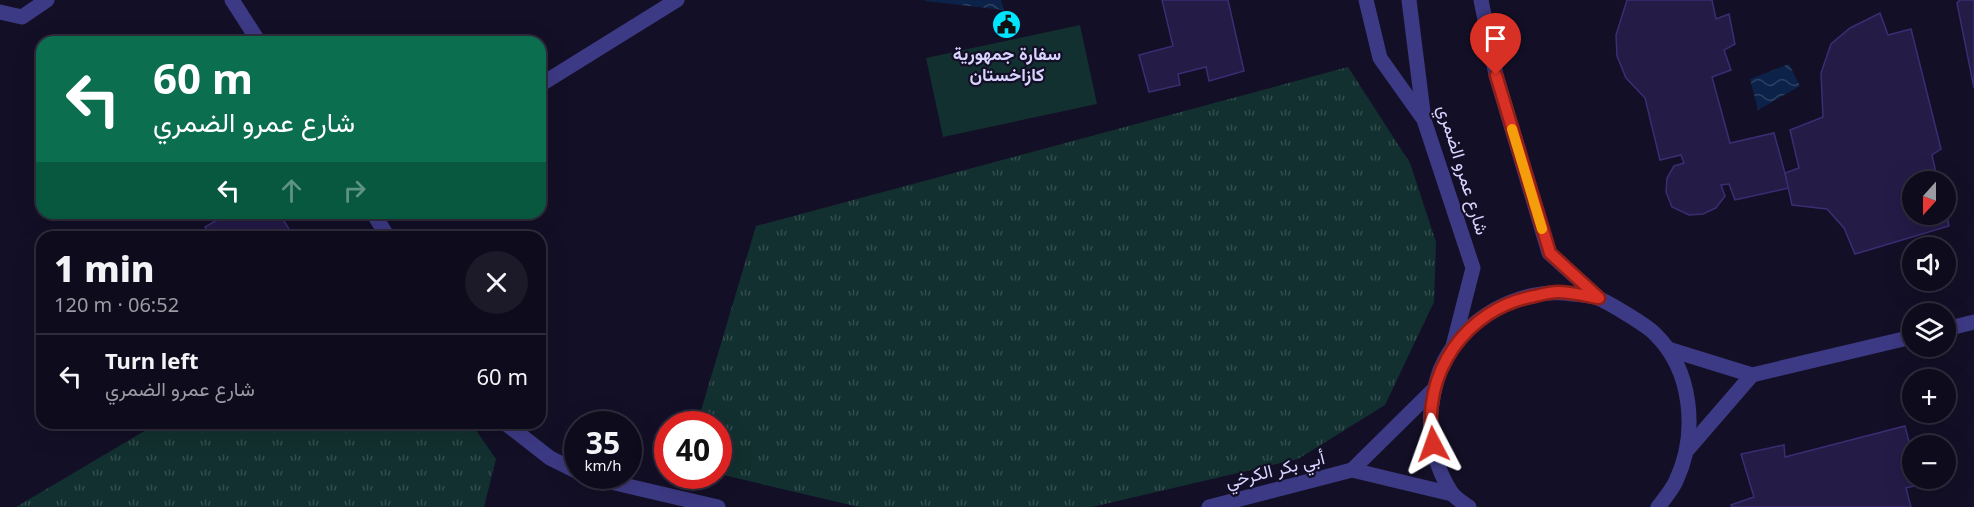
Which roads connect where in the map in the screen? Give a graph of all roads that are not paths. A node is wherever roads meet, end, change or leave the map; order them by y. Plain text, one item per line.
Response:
1 (46, 0) edge
2 (232, 0) edge
3 (677, 0) edge
4 (1366, 0) edge
5 (1409, 0) edge
6 (1481, 0) edge
7 (0, 12) edge
8 (254, 36) edge
9 (546, 81) edge
10 (1424, 120) junction
11 (1599, 298) junction
12 (1974, 322) edge
13 (1956, 326) edge
14 (1902, 339) edge
15 (1452, 348) junction
16 (1668, 349) junction
17 (1752, 375) junction
18 (1433, 390) junction
19 (513, 429) edge
20 (1688, 449) junction
21 (564, 465) edge
22 (1352, 470) junction
23 (641, 489) edge
24 (1452, 494) junction
25 (718, 507) edge
26 (1209, 507) edge
27 (1469, 507) edge
28 (1658, 507) edge

1 - 7 street
2 - 8 street
3 - 9 street
4 - 10 street
5 - 10 street, شارع عمرو الضمري
6 - 11 street
10 - 15 street, شارع عمرو الضمري
11 - 15 street
11 - 16 street
12 - 13 street
14 - 17 street
15 - 18 street
16 - 17 street
16 - 20 street
17 - 20 street
18 - 22 street
18 - 24 street
19 - 21 street
20 - 28 street
22 - 24 street
22 - 26 street, أبي بكر الكرخي
23 - 25 street
24 - 27 street

